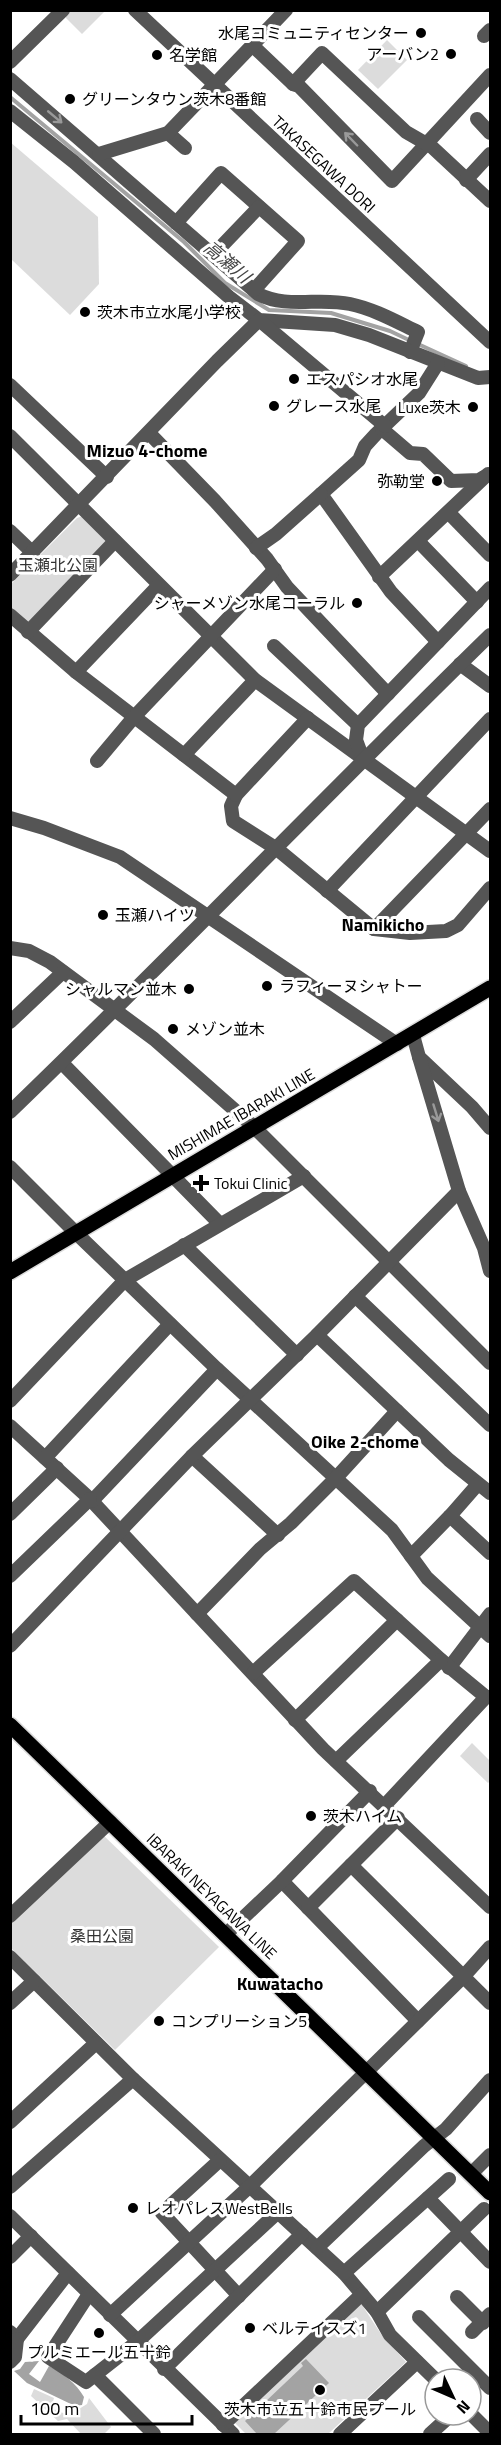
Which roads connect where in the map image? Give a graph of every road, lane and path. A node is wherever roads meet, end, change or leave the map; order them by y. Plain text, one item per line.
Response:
1 (63, 10) edge
2 (135, 10) edge
3 (286, 10) edge
4 (252, 45) junction
5 (10, 62) edge
6 (490, 75) edge
7 (10, 79) edge
8 (214, 84) junction
9 (293, 84) junction
10 (10, 111) edge
11 (477, 119) dead end
12 (168, 133) junction
13 (490, 133) edge
14 (426, 144) junction
15 (185, 148) dead end
16 (99, 154) junction
17 (490, 154) edge
18 (466, 180) junction
19 (490, 201) edge
20 (259, 207) junction
21 (176, 223) junction
22 (213, 255) junction
23 (254, 290) junction
24 (259, 320) junction
25 (490, 342) edge
26 (410, 352) junction
27 (438, 363) junction
28 (490, 377) edge
29 (10, 385) edge
30 (383, 427) junction
31 (149, 433) junction
32 (10, 436) edge
33 (489, 475) edge
34 (107, 477) junction
35 (321, 494) junction
36 (80, 506) junction
37 (449, 513) junction
38 (10, 531) edge
39 (418, 541) junction
40 (115, 542) junction
41 (256, 548) junction
42 (33, 553) junction
43 (490, 555) edge
44 (275, 569) junction
45 (10, 575) edge
46 (380, 576) junction
47 (158, 586) junction
48 (490, 588) edge
49 (477, 602) junction
50 (10, 615) edge
51 (28, 632) junction
52 (490, 635) edge
53 (210, 636) junction
54 (438, 642) junction
55 (274, 646) dead end
56 (460, 664) junction
57 (76, 672) junction
58 (255, 680) junction
59 (490, 686) edge
60 (388, 694) junction
61 (134, 717) junction
62 (308, 718) junction
63 (490, 719) edge
64 (358, 726) junction
65 (184, 755) junction
66 (363, 759) junction
67 (96, 761) dead end
68 (236, 795) junction
69 (415, 798) junction
70 (490, 809) edge
71 (10, 818) edge
72 (466, 834) junction
73 (277, 849) junction
74 (490, 851) edge
75 (490, 888) edge
76 (327, 891) junction
77 (206, 917) junction
78 (374, 929) junction
79 (10, 948) edge
80 (63, 972) junction
81 (490, 988) edge
82 (114, 1011) junction
83 (10, 1022) edge
84 (413, 1035) junction
85 (397, 1044) junction
86 (419, 1057) junction
87 (62, 1063) junction
88 (10, 1112) edge
89 (254, 1127) junction
90 (490, 1128) edge
91 (10, 1167) edge
92 (172, 1175) junction
93 (303, 1176) junction
94 (459, 1191) junction
95 (220, 1224) junction
96 (76, 1233) junction
97 (184, 1245) junction
98 (487, 1245) edge
99 (388, 1261) junction
100 (490, 1271) edge
101 (10, 1272) edge
102 (125, 1280) junction
103 (356, 1296) junction
104 (170, 1324) junction
105 (317, 1335) junction
106 (297, 1355) junction
107 (490, 1362) edge
108 (217, 1369) junction
109 (10, 1401) edge
110 (251, 1401) junction
111 (397, 1411) junction
112 (490, 1425) edge
113 (10, 1426) edge
114 (192, 1456) junction
115 (45, 1458) junction
116 (57, 1468) junction
117 (335, 1479) junction
118 (478, 1484) junction
119 (490, 1493) edge
120 (91, 1500) junction
121 (10, 1514) edge
122 (450, 1516) junction
123 (121, 1532) junction
124 (278, 1535) junction
125 (490, 1553) edge
126 (411, 1556) junction
127 (13, 1569) edge
128 (197, 1614) junction
129 (490, 1614) edge
130 (397, 1620) junction
131 (479, 1626) junction
132 (490, 1636) edge
133 (10, 1646) edge
134 (445, 1664) junction
135 (253, 1673) junction
136 (488, 1697) edge
137 (295, 1720) junction
138 (10, 1725) edge
139 (336, 1761) junction
140 (370, 1791) junction
141 (385, 1805) junction
142 (398, 1818) junction
143 (110, 1822) junction
144 (351, 1864) junction
145 (282, 1881) junction
146 (490, 1907) edge
147 (308, 1908) junction
148 (10, 1916) edge
149 (225, 1935) junction
150 (490, 1947) edge
151 (10, 1957) edge
152 (463, 1977) junction
153 (34, 1981) junction
154 (490, 2003) edge
155 (10, 2004) edge
156 (418, 2021) junction
157 (96, 2043) junction
158 (366, 2072) junction
159 (133, 2079) junction
160 (490, 2080) edge
161 (10, 2122) edge
162 (434, 2138) junction
163 (490, 2155) edge
164 (220, 2160) junction
165 (471, 2174) junction
166 (449, 2179) dead end
167 (10, 2187) edge
168 (249, 2187) junction
169 (490, 2193) edge
170 (428, 2198) junction
171 (484, 2209) dead end
172 (278, 2212) junction
173 (10, 2216) edge
174 (460, 2231) junction
175 (302, 2234) junction
176 (31, 2236) junction
177 (189, 2243) junction
178 (317, 2248) junction
179 (10, 2257) edge
180 (490, 2262) edge
181 (215, 2270) junction
182 (68, 2273) junction
183 (344, 2273) junction
184 (89, 2294) junction
185 (362, 2294) junction
186 (239, 2296) junction
187 (457, 2297) dead end
188 (377, 2312) junction
189 (110, 2315) junction
190 (419, 2317) dead end
191 (487, 2318) edge
192 (472, 2332) dead end
193 (14, 2336) edge
194 (137, 2342) junction
195 (10, 2362) edge
196 (417, 2362) junction
197 (164, 2368) junction
198 (423, 2368) edge
199 (95, 2375) junction
200 (490, 2388) edge
201 (228, 2430) edge
202 (154, 2434) edge
203 (340, 2434) edge

1 - 5 street
2 - 8 street, TAKASEGAWA DORI
3 - 4 street
4 - 8 street
4 - 9 street
6 - 14 street
7 -> 16 street
8 - 12 street
8 - 25 street, TAKASEGAWA DORI
9 - 14 street
14 -> 9 street
10 - 24 street
11 - 13 street
12 - 15 street
12 - 16 street
14 - 18 street
16 - 21 street
17 - 18 street
18 - 19 street
20 - 21 street
20 - 22 street
20 - 23 street
21 - 22 street
22 - 23 street
23 - 26 street
24 - 26 street
24 - 30 street
24 - 31 street
26 - 27 street
27 - 28 street
27 - 30 street
29 - 34 street
30 - 33 street
30 - 35 street
31 - 34 street
31 - 41 street
32 - 36 street
33 - 37 street
34 - 36 street
35 - 41 street
35 - 46 street
36 - 40 street
36 - 42 street
37 - 39 street
37 - 43 street
38 - 42 street
39 - 46 street
39 - 49 street
40 - 47 street
40 - 51 street
41 - 44 street
42 - 45 street
44 - 53 street
44 - 60 street
46 - 54 street
47 - 53 street
47 - 57 street
48 - 49 street
49 - 54 street
50 - 51 street
51 - 57 street
52 - 56 street
53 - 58 street
53 - 61 street
54 - 60 street
55 - 64 street
56 - 59 street
56 - 66 street
57 - 61 street
58 - 62 street
58 - 65 street
60 - 64 street
61 - 65 street
61 - 67 street
62 - 66 street
62 - 68 street
63 - 69 street
64 - 66 street
65 - 68 street
66 - 69 street
66 - 73 street
68 - 73 street
69 - 72 street
69 - 76 street
70 - 72 street
71 - 77 street
72 - 74 street
72 - 78 street
73 - 76 street
73 - 77 street
75 - 78 street
76 - 78 street
77 - 82 street
77 - 85 street
79 - 80 street
80 - 82 street
80 - 83 street
81 - 84 main road, MISHIMAE IBARAKI LINE
82 - 87 street
82 - 89 street
84 - 85 main road, MISHIMAE IBARAKI LINE
84 - 86 street
85 - 89 main road, MISHIMAE IBARAKI LINE
86 - 90 street
86 -> 94 street
87 - 88 street
87 - 92 street
89 - 92 main road, MISHIMAE IBARAKI LINE
89 - 93 street
91 - 96 street
92 - 95 street
92 - 96 main road, MISHIMAE IBARAKI LINE
93 - 95 street
93 - 99 street
94 - 98 street
94 - 99 street
95 - 97 street
96 - 101 main road, MISHIMAE IBARAKI LINE
96 - 102 street
97 - 102 street
97 - 106 street
98 - 100 street
99 - 103 street
99 - 107 street
102 - 104 street
102 - 109 street
103 - 105 street
103 - 112 street
104 - 108 street
104 - 115 street
105 - 106 street
105 - 111 street
106 - 110 street
108 - 110 street
108 - 120 street
110 - 114 street
110 - 117 street
111 - 117 street
111 - 118 street
113 - 115 street
114 - 123 street
114 - 124 street
115 - 116 street
116 - 120 street
116 - 121 street
117 - 124 street
117 - 126 street
118 - 119 street
118 - 122 street
120 - 123 street
120 - 127 street
122 - 125 street
122 - 126 street
123 - 128 street
123 - 133 street
124 - 128 street
126 - 131 street
128 - 135 street
129 - 131 street
130 - 134 street
130 - 135 street
130 - 137 street
131 - 132 street
131 - 134 street
134 - 136 street
134 - 139 street
135 - 137 street
136 - 141 street
137 - 139 street
138 - 143 main road, IBARAKI NEYAGAWA LINE
139 - 140 street
140 - 141 street
140 - 145 street
141 - 142 street
142 - 144 street
142 - 146 street
143 - 148 street
143 - 149 main road, IBARAKI NEYAGAWA LINE
144 - 147 street
144 - 152 street
145 - 147 street
145 - 149 street
147 - 156 street
149 - 158 main road, IBARAKI NEYAGAWA LINE
150 - 152 street
151 - 153 street
152 - 154 street
152 - 156 street
153 - 155 street
153 - 157 street
156 - 158 street
157 - 159 street
157 - 161 street
158 - 162 main road, IBARAKI NEYAGAWA LINE
158 - 168 street
159 - 164 street
159 - 167 street
160 - 162 street
162 - 165 main road, IBARAKI NEYAGAWA LINE
162 - 178 street
163 - 165 street
164 - 168 street
164 - 177 street
165 - 169 main road, IBARAKI NEYAGAWA LINE
166 - 170 street
168 - 172 street
168 - 177 street
170 - 174 street
170 - 183 street
171 - 174 street
172 - 175 street
172 - 181 street
173 - 176 street
174 - 180 street
174 - 188 street
175 - 178 street
175 - 186 street
176 - 179 street
176 - 182 street
177 - 181 street
177 - 189 street
178 - 183 street
181 - 186 street
181 - 194 street
182 - 184 street
182 - 193 street
183 - 185 street
184 - 189 street
184 - 199 street
185 - 188 street
185 - 201 street
186 - 197 street
187 - 191 street
188 - 196 street
189 - 194 street
190 - 200 street
191 - 192 street
193 - 195 street
194 - 197 street
194 - 199 street
196 - 198 street
196 - 203 street
197 - 201 street
199 - 202 street

